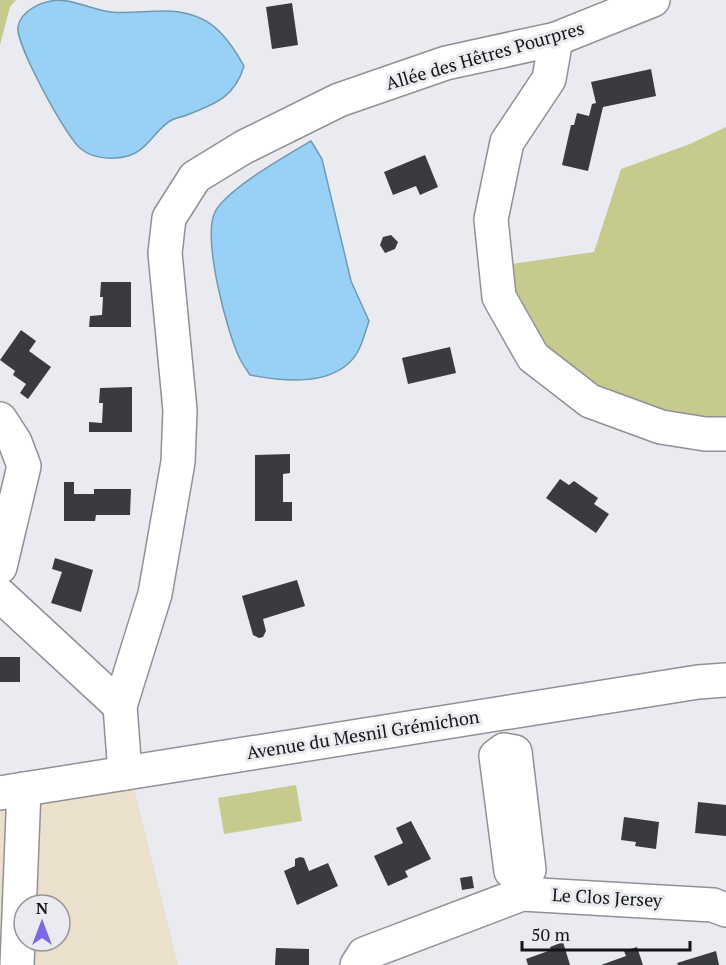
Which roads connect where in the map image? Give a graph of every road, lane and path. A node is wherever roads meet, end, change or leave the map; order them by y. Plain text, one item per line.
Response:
1 (653, 0) edge
2 (556, 39) junction
3 (0, 419) edge
4 (726, 434) edge
5 (0, 567) edge
6 (0, 595) edge
7 (726, 680) edge
8 (120, 706) junction
9 (500, 714) junction
10 (125, 773) junction
11 (12, 791) edge
12 (11, 869) edge
13 (521, 884) junction
14 (726, 910) edge
15 (17, 965) edge
16 (357, 965) edge

1 - 2 street, Allée des Hêtres Pourpres
2 - 4 street
2 - 8 street, Allée des Hêtres Pourpres
3 - 5 street
6 - 8 street
7 - 9 street, Avenue du Mesnil Grémichon
8 - 10 street, Allée des Hêtres Pourpres
9 - 10 street, Avenue du Mesnil Grémichon
9 - 13 street
10 - 11 street, Avenue du Mesnil Grémichon
11 - 12 street
12 - 15 street
13 - 14 street, Le Clos Jersey
13 - 16 street, Le Clos Jersey

